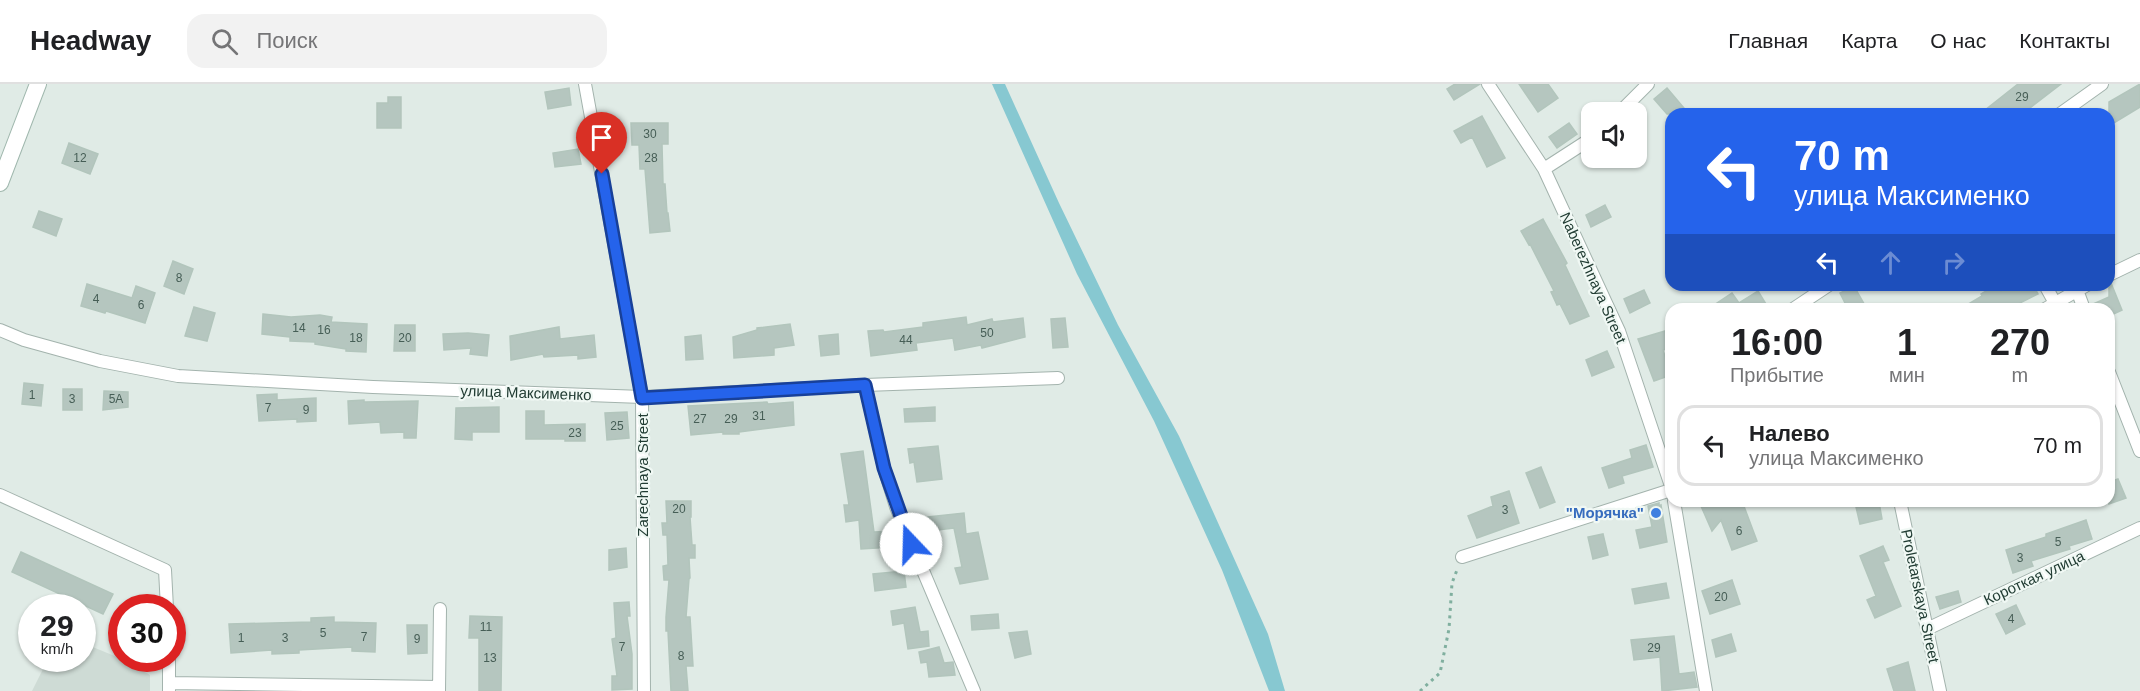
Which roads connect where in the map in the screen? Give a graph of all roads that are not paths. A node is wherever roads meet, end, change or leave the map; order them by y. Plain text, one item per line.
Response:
1 (39, 84) edge
2 (585, 84) edge
3 (1488, 84) edge
4 (1648, 84) edge
5 (2102, 84) edge
6 (1630, 102) edge
7 (2068, 108) edge
8 (1581, 145) edge
9 (1544, 169) junction
10 (0, 183) edge
11 (2140, 260) edge
12 (2115, 272) edge
13 (1820, 291) edge
14 (2075, 291) edge
15 (1802, 303) edge
16 (2055, 303) edge
17 (0, 330) edge
18 (1058, 378) dead end
19 (865, 385) junction
20 (2115, 387) edge
21 (642, 398) junction
22 (2140, 451) edge
23 (1665, 470) edge
24 (1665, 490) edge
25 (0, 495) edge
26 (1675, 507) edge
27 (1901, 507) edge
28 (2140, 528) edge
29 (1462, 557) road end
30 (166, 594) edge
31 (440, 609) dead end
32 (1927, 629) junction
33 (169, 672) edge
34 (170, 687) edge
35 (439, 689) edge
36 (644, 691) edge
37 (974, 691) edge
38 (1706, 691) edge
39 (1940, 691) edge

1 - 10 street
2 - 21 street, Zarechnaya Street
3 - 9 street, Naberezhnaya Street
4 - 6 street
5 - 7 street
8 - 9 street
9 - 23 street, Naberezhnaya Street
11 - 12 street
13 - 15 street
14 - 16 street
17 - 21 street, улица Максименко
18 - 19 street, улица Максименко
19 - 21 street, улица Максименко
19 - 37 street
20 - 22 street
21 - 36 street, Zarechnaya Street
24 - 29 street
25 - 30 street
26 - 38 street
27 - 32 street, Proletarskaya Street
28 - 32 street, Короткая улица
31 - 35 street
32 - 39 street, Proletarskaya Street
33 - 34 street
34 - 35 street

